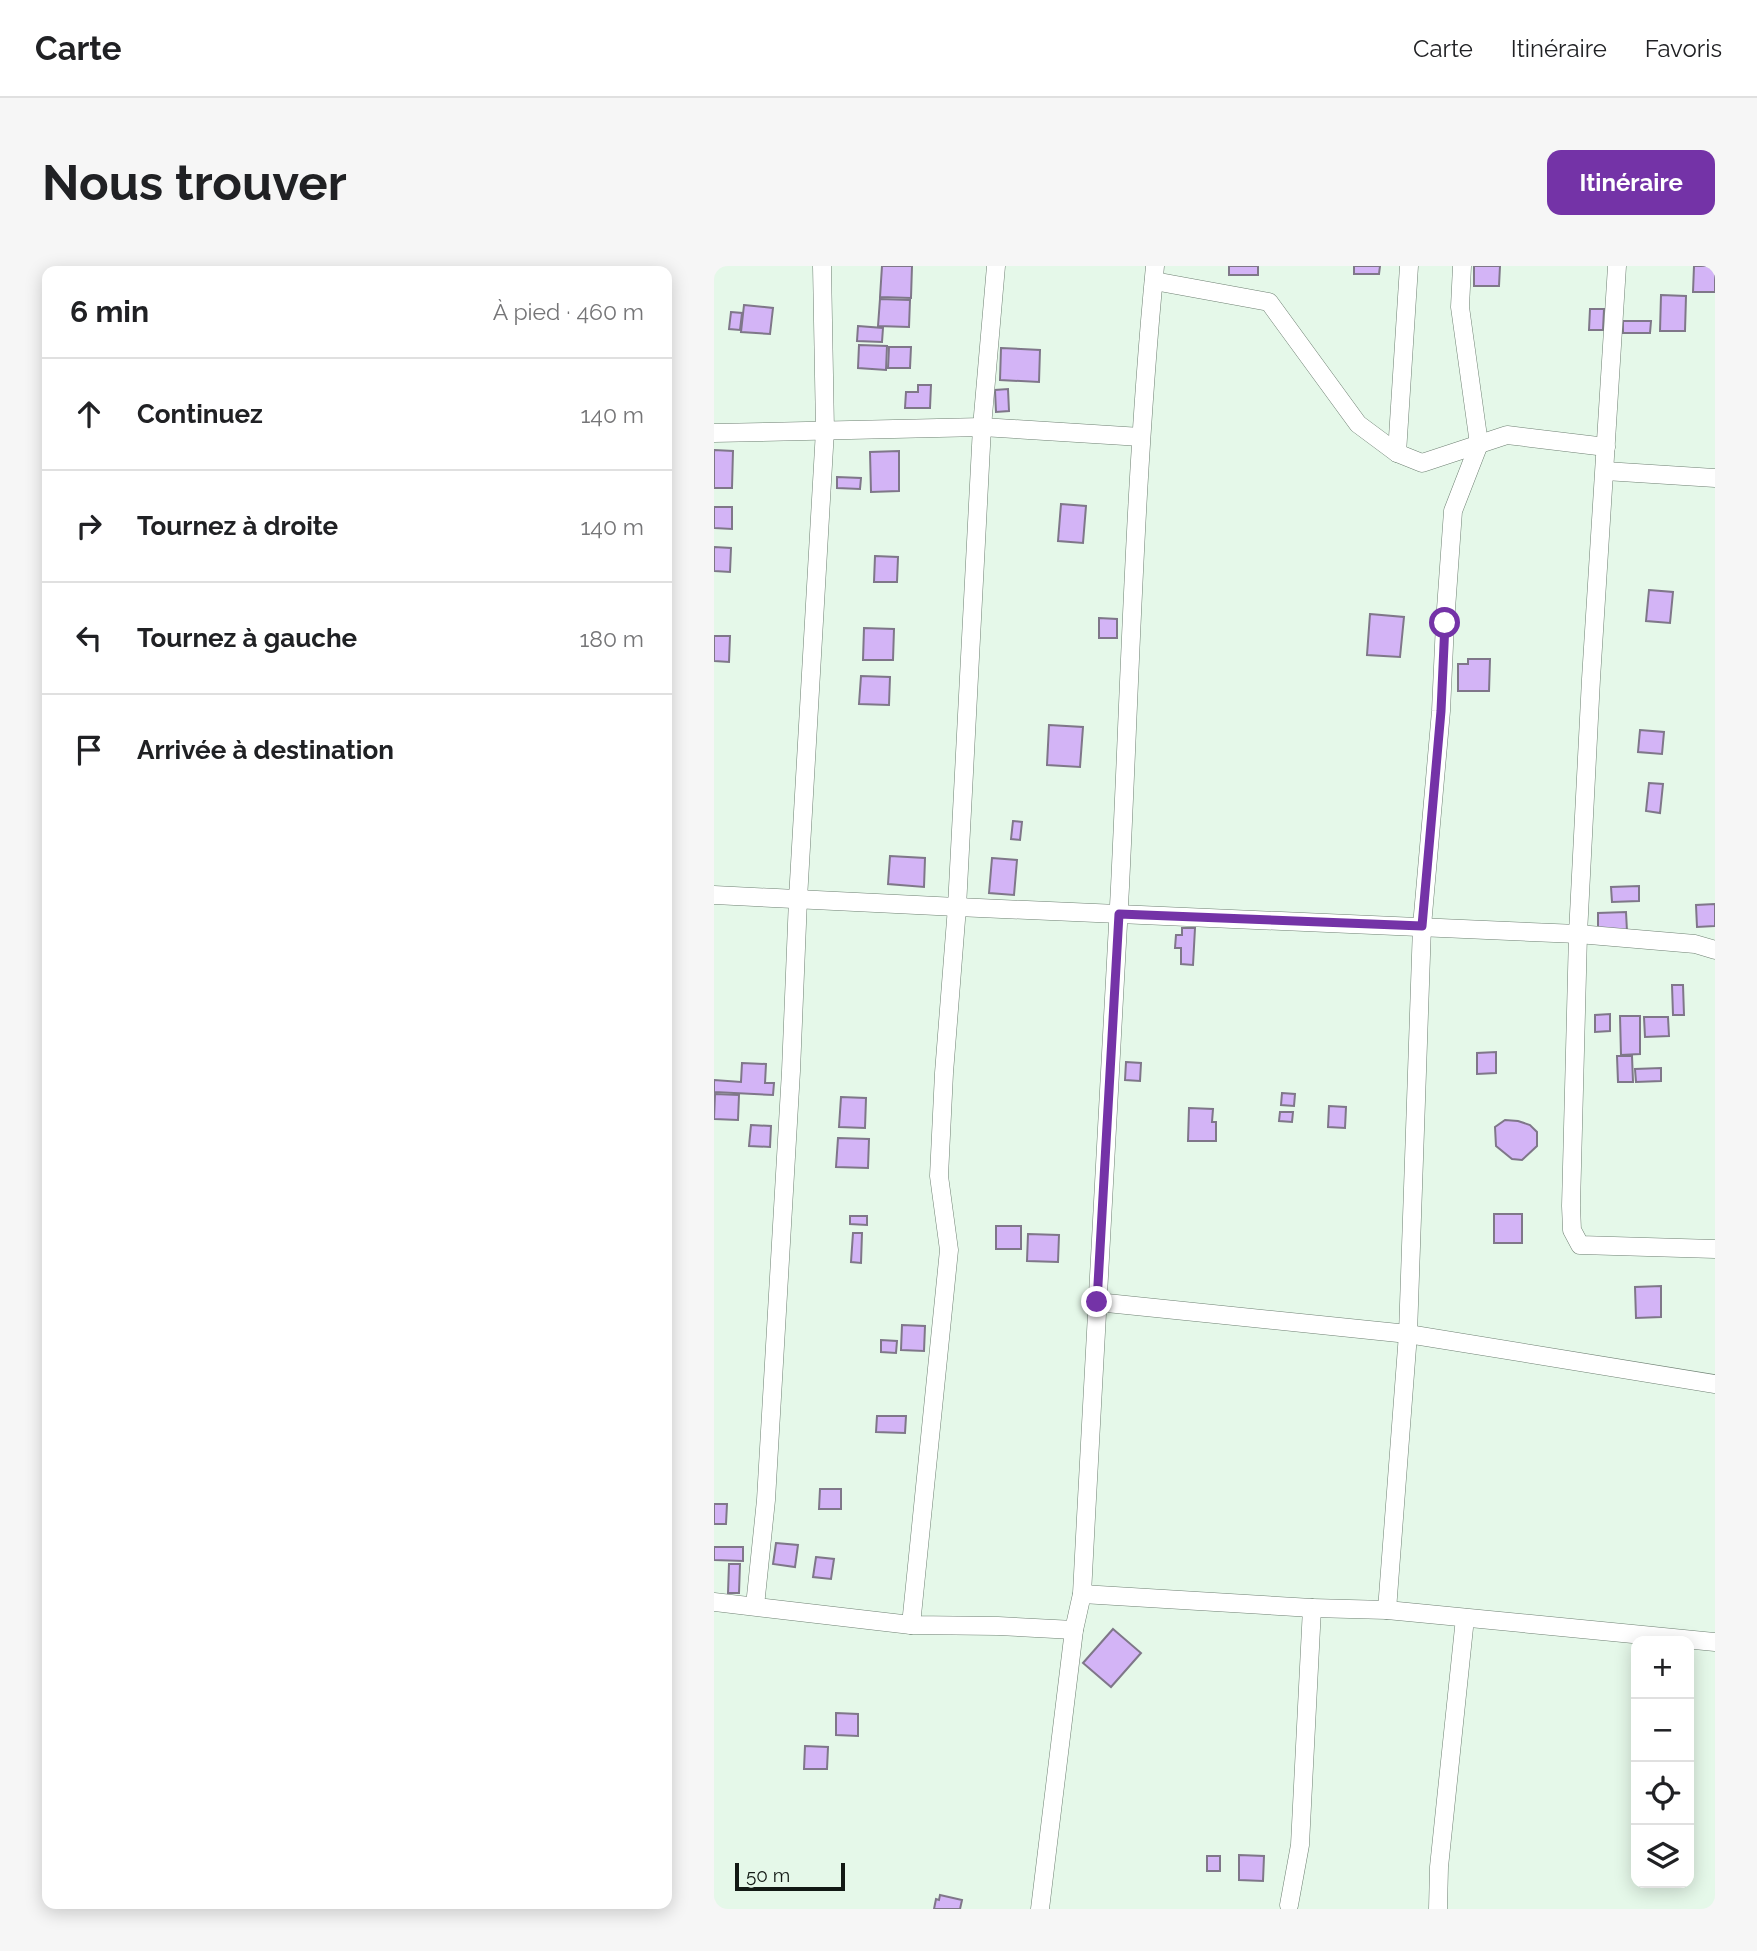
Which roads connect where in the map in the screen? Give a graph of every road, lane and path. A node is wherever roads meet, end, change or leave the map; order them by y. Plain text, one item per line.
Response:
1 (822, 266) edge
2 (996, 266) edge
3 (1409, 266) edge
4 (1462, 266) edge
5 (1617, 266) edge
6 (1154, 274) edge
7 (982, 426) junction
8 (825, 430) junction
9 (714, 433) edge
10 (1141, 437) junction
11 (1479, 444) junction
12 (1606, 447) junction
13 (1397, 453) junction
14 (1605, 471) junction
15 (1715, 478) edge
16 (714, 895) edge
17 (798, 900) junction
18 (957, 907) junction
19 (1119, 914) junction
20 (1422, 926) junction
21 (1578, 934) junction
22 (1715, 950) edge
23 (1715, 1249) edge
24 (1097, 1302) junction
25 (1409, 1334) junction
26 (1715, 1384) edge
27 (1082, 1594) junction
28 (714, 1602) edge
29 (755, 1606) junction
30 (1312, 1608) junction
31 (1387, 1610) junction
32 (1465, 1618) junction
33 (911, 1625) junction
34 (1074, 1630) junction
35 (1715, 1642) edge
36 (1289, 1905) dead end
37 (1040, 1909) edge
38 (1438, 1909) edge

1 - 8 street
2 - 7 street
3 - 13 street
4 - 11 street
5 - 12 street
6 - 10 street
6 - 13 street
7 - 8 street
7 - 10 street
7 - 18 street
8 - 9 street
8 - 17 street
10 - 19 street
11 - 12 street
11 - 13 street
11 - 20 street
12 - 14 street
14 - 15 street
14 - 21 street
16 - 17 street
17 - 18 street
17 - 29 street
18 - 19 street
18 - 33 street
19 - 20 street
19 - 24 street
20 - 21 street
20 - 25 street
21 - 22 street
21 - 23 street
24 - 25 street
24 - 27 street
25 - 26 street
25 - 31 street
27 - 30 street
27 - 34 street
28 - 29 street
29 - 33 street
30 - 31 street
30 - 36 street
31 - 32 street
32 - 35 street
32 - 38 street
33 - 34 street
34 - 37 street

